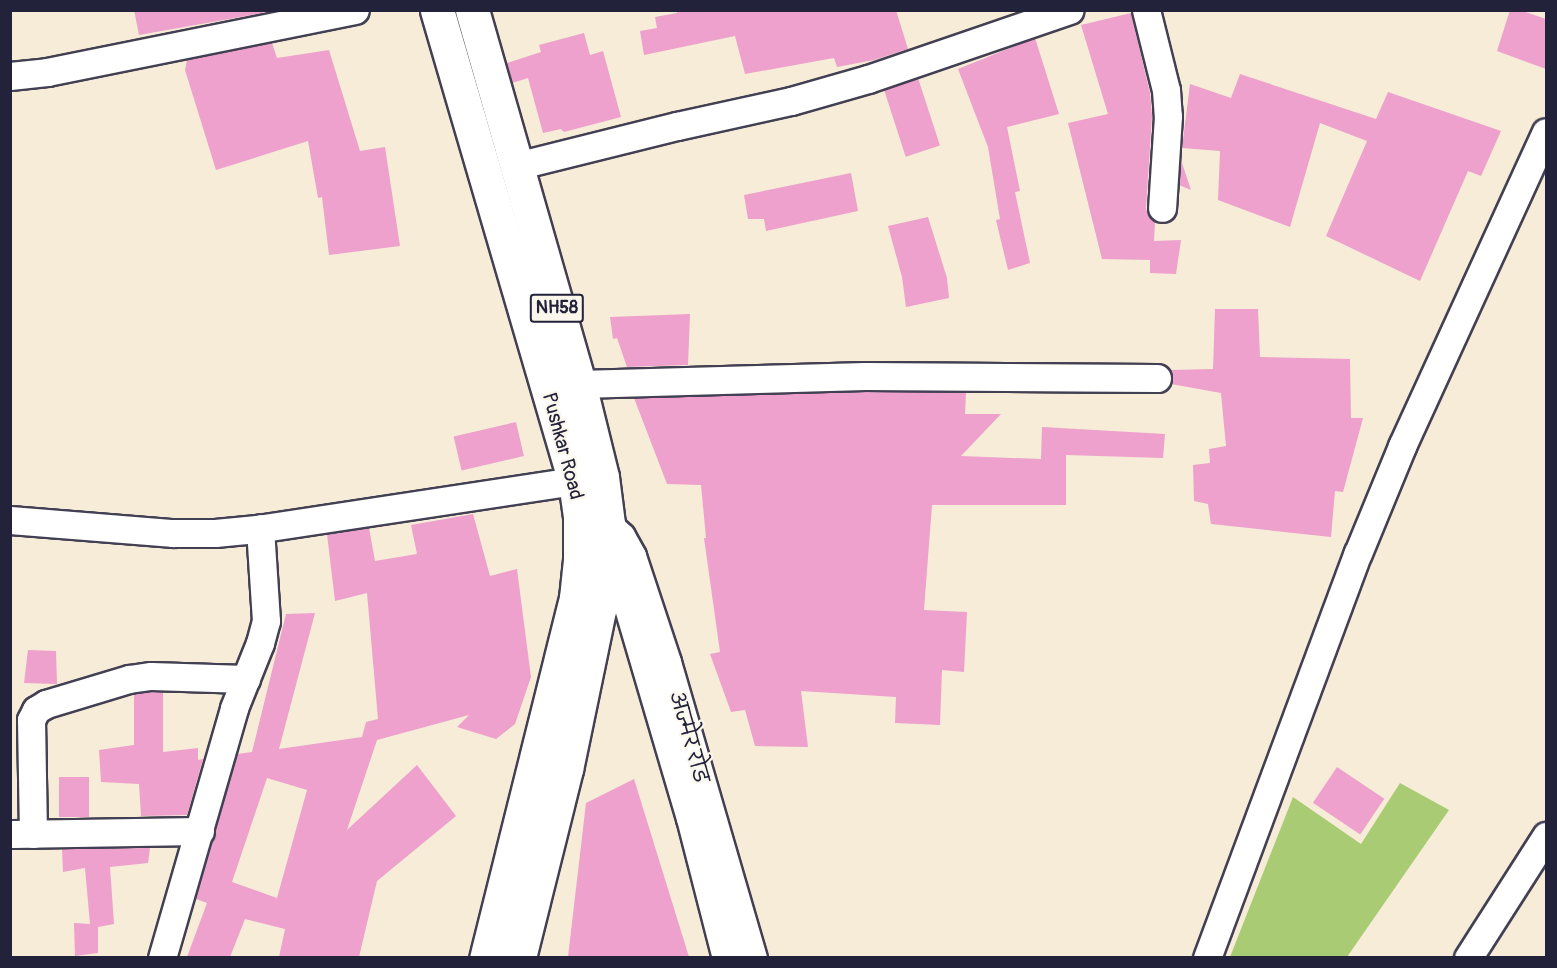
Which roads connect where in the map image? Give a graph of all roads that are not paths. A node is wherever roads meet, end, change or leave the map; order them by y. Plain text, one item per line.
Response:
1 (355, 10) edge
2 (437, 10) edge
3 (472, 10) edge
4 (1069, 10) edge
5 (1146, 10) edge
6 (10, 76) edge
7 (1546, 132) edge
8 (516, 166) junction
9 (1162, 208) dead end
10 (1157, 378) dead end
11 (579, 384) junction
12 (589, 479) junction
13 (10, 519) edge
14 (594, 520) junction
15 (260, 528) junction
16 (593, 564) junction
17 (246, 679) junction
18 (200, 831) junction
19 (22, 834) edge
20 (1546, 836) edge
21 (162, 957) edge
22 (486, 957) edge
23 (519, 957) edge
24 (726, 957) edge
25 (753, 957) edge
26 (1207, 957) edge
27 (1468, 957) edge

1 - 6 street
2 - 12 highway, Pushkar Road / NH58
3 - 8 highway, Pushkar Road / NH58
4 - 8 street
5 - 9 street
7 - 26 street
8 - 11 highway, Pushkar Road / NH58
10 - 11 street
11 - 12 highway, Pushkar Road / NH58
12 - 14 highway, Pushkar Road / NH58
12 - 15 street
13 - 15 street
14 - 16 highway, Pushkar Road / NH58
14 - 25 street, अज्मेर रोड
15 - 17 street
16 - 22 highway, Pushkar Road / NH58
16 - 23 highway, Pushkar Road / NH58
16 - 24 street, अज्मेर रोड
17 - 18 street
17 - 19 street
18 - 19 street
18 - 21 street
20 - 27 street

